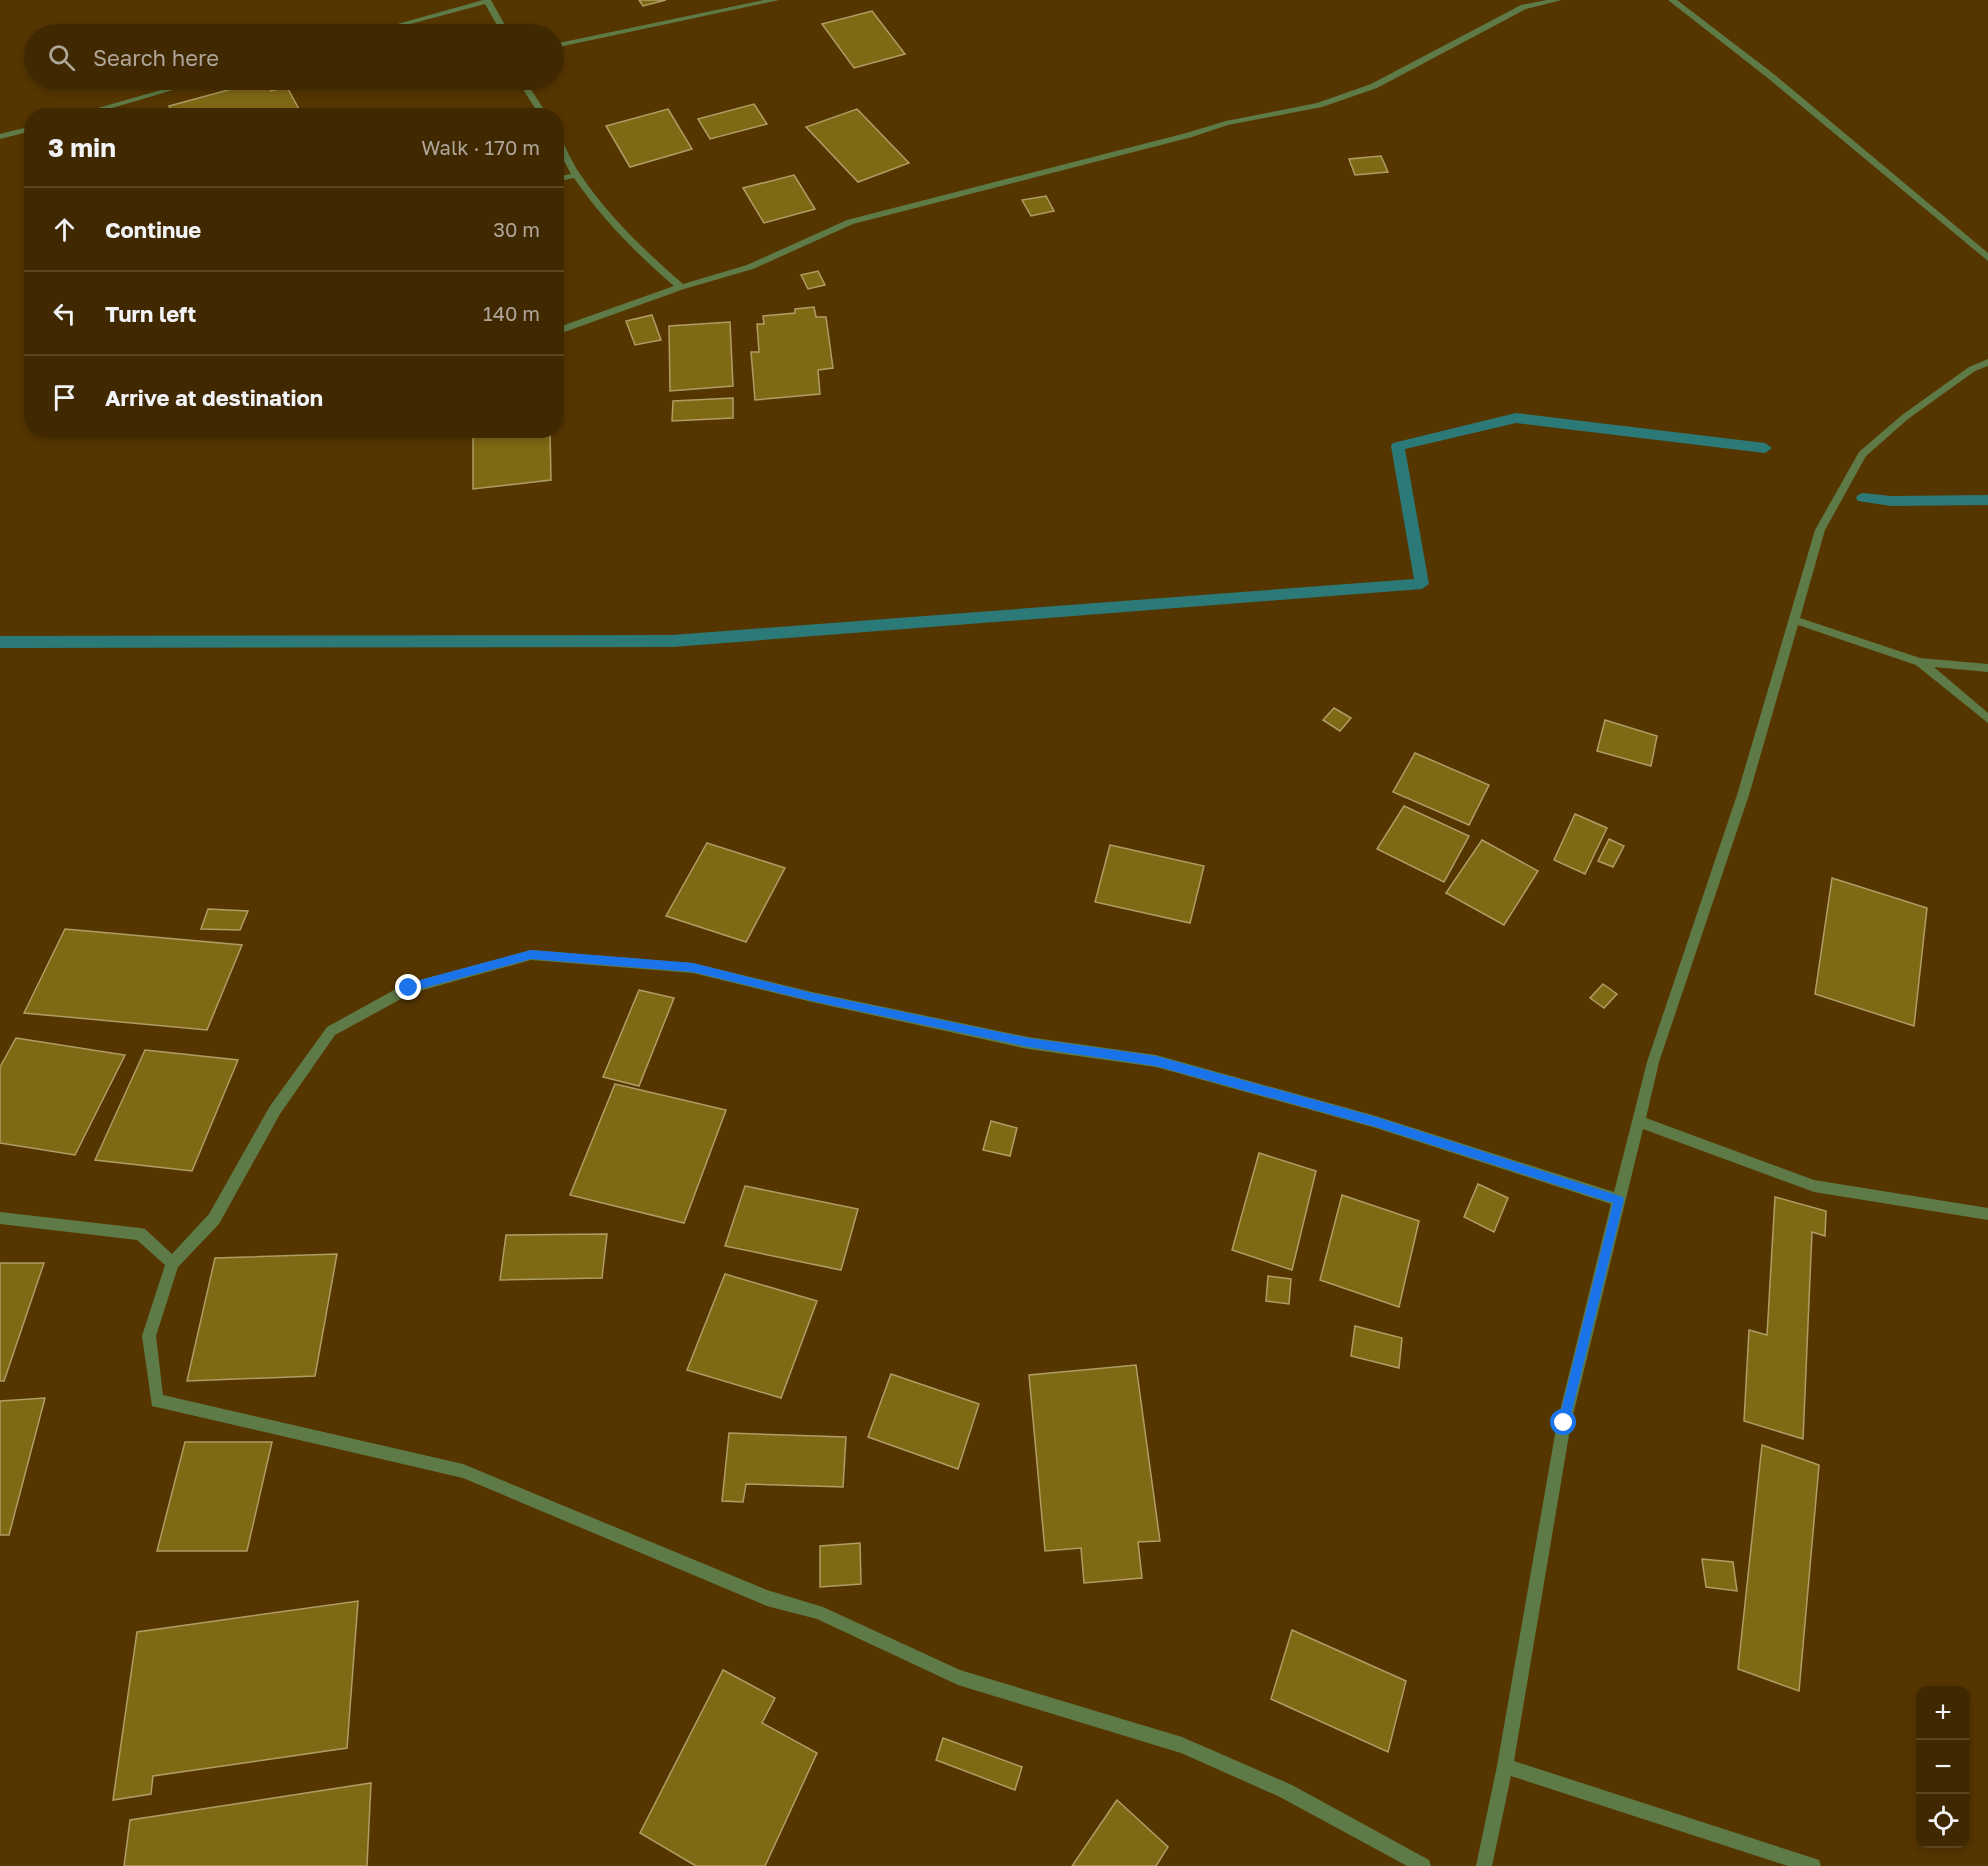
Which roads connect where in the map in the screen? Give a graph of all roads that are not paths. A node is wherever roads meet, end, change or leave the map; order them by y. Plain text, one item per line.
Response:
1 (488, 0) edge
2 (776, 0) edge
3 (1558, 0) edge
4 (1672, 0) edge
5 (402, 24) edge
6 (501, 24) edge
7 (564, 44) edge
8 (170, 90) edge
9 (528, 90) edge
10 (109, 108) edge
11 (539, 108) edge
12 (24, 130) edge
13 (0, 137) edge
14 (564, 152) edge
15 (576, 175) junction
16 (564, 178) edge
17 (1988, 258) edge
18 (681, 287) junction
19 (564, 329) edge
20 (1988, 362) edge
21 (1794, 620) junction
22 (1920, 662) junction
23 (1988, 668) edge
24 (1988, 719) edge
25 (1638, 1121) junction
26 (1619, 1200) junction
27 (1988, 1214) edge
28 (0, 1218) edge
29 (172, 1263) junction
30 (1505, 1766) junction
31 (1423, 1866) edge
32 (1484, 1866) edge
33 (1813, 1866) edge

1 - 5 street
1 - 6 street
2 - 7 street
3 - 18 street
4 - 17 street
8 - 10 street
9 - 11 street
12 - 13 street
14 - 15 street
15 - 16 street
15 - 18 street
18 - 19 street
20 - 21 street
21 - 22 street
21 - 25 street
22 - 23 street
22 - 24 street
25 - 26 street
25 - 27 street
26 - 29 street
26 - 30 street
28 - 29 street
29 - 31 street
30 - 32 street
30 - 33 street

